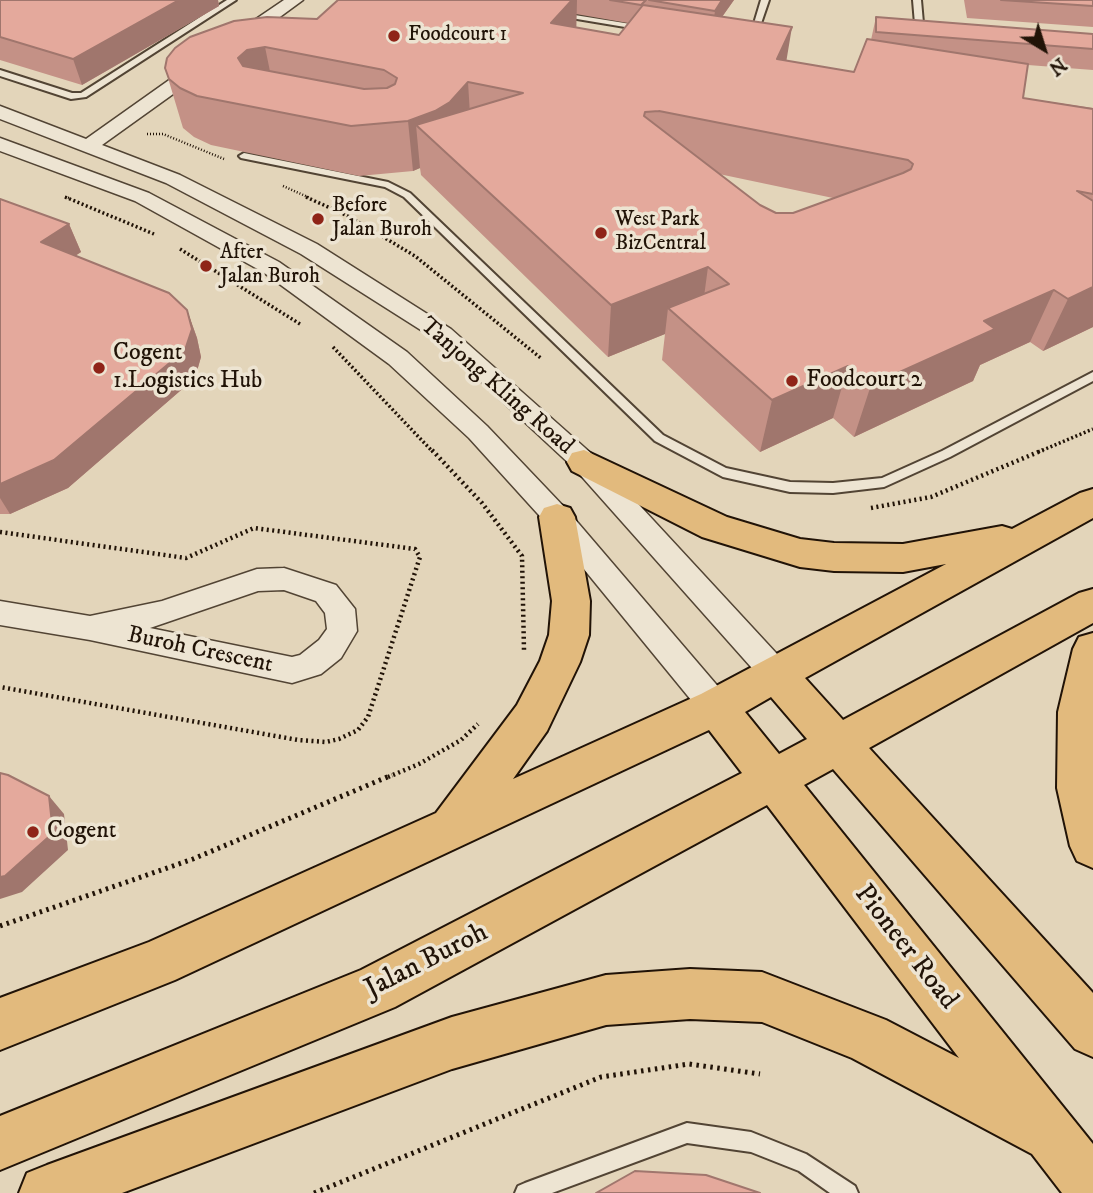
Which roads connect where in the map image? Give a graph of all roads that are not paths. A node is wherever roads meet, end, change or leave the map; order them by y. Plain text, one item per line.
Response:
1 (232, 0) edge
2 (295, 0) edge
3 (765, 0) edge
4 (917, 0) edge
5 (554, 13) edge
6 (651, 29) edge
7 (938, 32) edge
8 (168, 41) junction
9 (745, 42) edge
10 (181, 44) edge
11 (0, 74) edge
12 (0, 112) edge
13 (0, 144) edge
14 (88, 146) junction
15 (244, 156) edge
16 (1093, 376) edge
17 (584, 462) junction
18 (1093, 502) edge
19 (557, 517) junction
20 (1036, 533) junction
21 (1093, 604) edge
22 (0, 612) edge
23 (90, 628) junction
24 (1093, 649) edge
25 (778, 676) junction
26 (716, 707) junction
27 (836, 742) junction
28 (774, 779) junction
29 (451, 830) junction
30 (1093, 846) edge
31 (0, 1024) edge
32 (1093, 1031) edge
33 (1049, 1134) junction
34 (0, 1143) edge
35 (1093, 1188) edge
36 (47, 1193) edge
37 (525, 1193) edge
38 (848, 1193) edge

1 - 8 lane
2 - 14 street
3 - 9 lane
4 - 7 lane
5 - 6 lane
8 - 10 lane
8 - 11 lane
12 - 14 street, Tanjong Kling Road
13 - 19 street, Tanjong Kling Road
14 - 17 street, Tanjong Kling Road
15 - 16 lane
17 - 20 main road
17 - 25 street, Tanjong Kling Road
18 - 20 main road
19 - 26 street, Tanjong Kling Road
19 - 29 main road
20 - 25 main road
21 - 27 main road
22 - 23 street, Buroh Crescent
23 - 23 street, Buroh Crescent
24 - 30 main road
25 - 26 main road
25 - 27 main road
26 - 28 main road, Pioneer Road
26 - 29 main road
27 - 28 main road, Jalan Buroh
27 - 32 main road
28 - 33 main road, Pioneer Road
28 - 34 main road, Jalan Buroh
29 - 31 main road
33 - 35 main road, Pioneer Road
33 - 36 main road
37 - 38 lane

